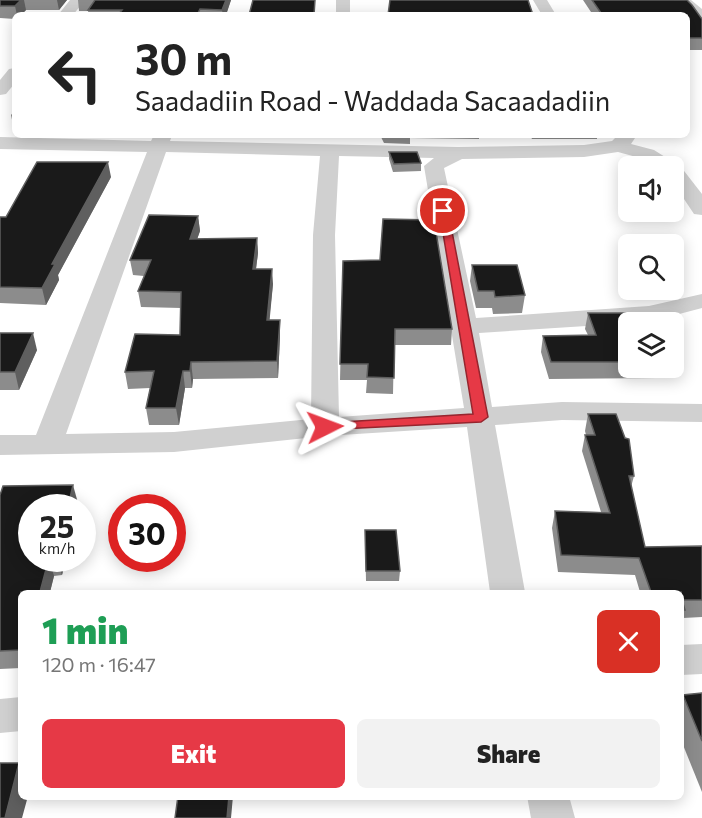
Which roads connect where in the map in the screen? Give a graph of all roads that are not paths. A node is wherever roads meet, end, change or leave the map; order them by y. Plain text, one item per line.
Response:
1 (78, 0) edge
2 (683, 0) edge
3 (68, 12) edge
4 (702, 17) edge
5 (12, 63) edge
6 (0, 90) edge
7 (623, 140) edge
8 (161, 141) edge
9 (0, 143) edge
10 (442, 147) edge
11 (330, 150) junction
12 (650, 156) edge
13 (684, 185) edge
14 (702, 209) edge
15 (702, 301) edge
16 (465, 326) junction
17 (702, 413) edge
18 (481, 417) junction
19 (325, 427) junction
20 (0, 445) edge
21 (47, 445) junction
22 (508, 590) edge
23 (702, 659) edge
24 (684, 660) edge
25 (18, 714) edge
26 (0, 716) edge
27 (549, 800) edge
28 (553, 818) edge

1 - 3 street
2 - 4 street
5 - 6 street
7 - 10 street
7 - 12 street
8 - 9 street
8 - 11 street
8 - 21 street
10 - 11 street
10 - 16 street
11 - 19 street
13 - 14 street
15 - 16 street
16 - 18 street
17 - 18 street
18 - 19 street
18 - 22 street
19 - 21 street
20 - 21 street
23 - 24 street
25 - 26 street
27 - 28 street

